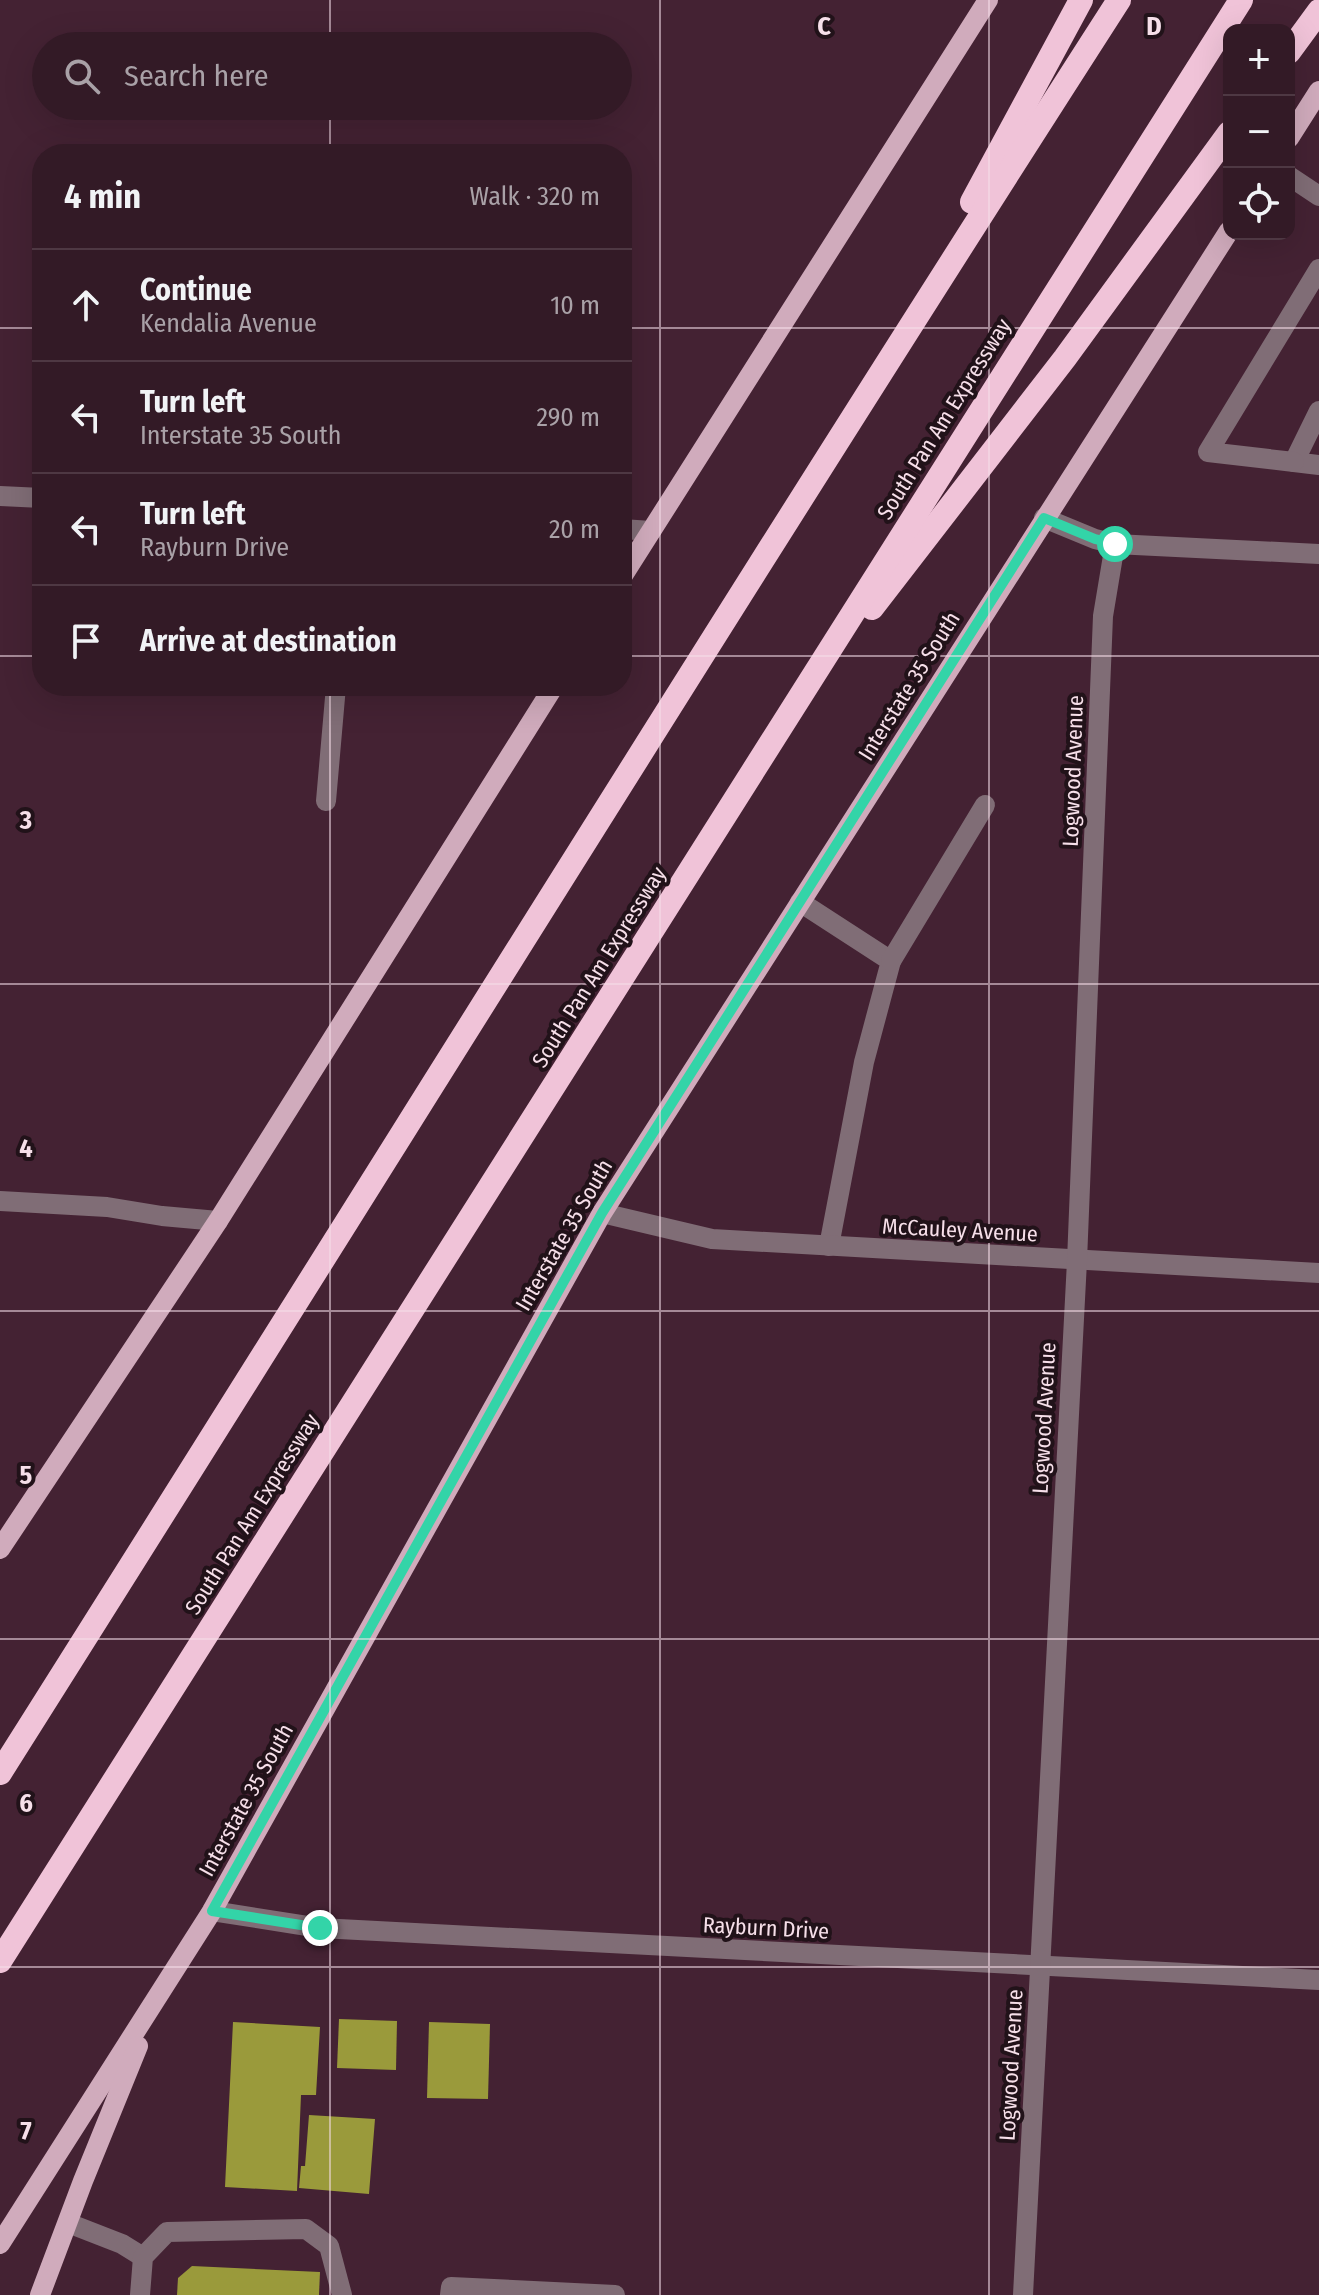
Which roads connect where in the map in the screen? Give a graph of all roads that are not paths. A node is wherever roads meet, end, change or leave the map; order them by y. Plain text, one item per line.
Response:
1 (988, 0) edge
2 (1081, 0) edge
3 (1119, 0) edge
4 (1241, 0) edge
5 (1319, 11) edge
6 (1295, 44) edge
7 (1319, 91) edge
8 (1295, 129) edge
9 (1223, 141) edge
10 (1295, 180) edge
11 (1319, 196) edge
12 (1223, 240) edge
13 (1319, 269) edge
14 (885, 365) junction
15 (1319, 411) edge
16 (1294, 462) junction
17 (1319, 465) edge
18 (0, 496) edge
19 (32, 498) edge
20 (1044, 518) junction
21 (632, 530) edge
22 (651, 531) junction
23 (1115, 544) junction
24 (1319, 554) edge
25 (632, 561) edge
26 (335, 696) edge
27 (548, 696) edge
28 (780, 727) junction
29 (326, 801) dead end
30 (985, 805) dead end
31 (800, 902) junction
32 (891, 961) junction
33 (0, 1201) edge
34 (602, 1213) junction
35 (218, 1221) junction
36 (829, 1246) junction
37 (1077, 1261) junction
38 (1319, 1273) edge
39 (0, 1549) edge
40 (0, 1773) edge
41 (212, 1911) junction
42 (0, 1961) edge
43 (1040, 1966) junction
44 (1319, 1980) edge
45 (157, 1999) junction
46 (68, 2223) junction
47 (0, 2244) edge
48 (143, 2257) junction
49 (40, 2295) edge
50 (140, 2295) edge
51 (342, 2295) edge
52 (450, 2295) edge
53 (615, 2295) edge
54 (1023, 2295) edge

1 - 22 main road
2 - 14 highway
3 - 14 highway
4 - 28 highway, South Pan Am Expressway
5 - 6 highway
7 - 8 main road
9 - 28 highway
10 - 11 street
12 - 20 main road, Interstate 35 South
13 - 16 street
14 - 40 highway
15 - 16 street
16 - 17 street
18 - 19 street
20 - 23 street
20 - 31 main road, Interstate 35 South
21 - 22 street
22 - 25 main road
23 - 24 street
23 - 37 street, Logwood Avenue
26 - 29 street
27 - 35 main road
28 - 42 highway, South Pan Am Expressway
30 - 32 street
31 - 32 street
31 - 34 main road, Interstate 35 South
32 - 36 street
33 - 35 street
34 - 36 street, McCauley Avenue
34 - 41 main road, Interstate 35 South
35 - 39 main road
36 - 37 street, McCauley Avenue
37 - 38 street, McCauley Avenue
37 - 43 street, Logwood Avenue
41 - 43 street, Rayburn Drive
41 - 45 main road, Interstate 35 South
43 - 44 street, Rayburn Drive
43 - 54 street, Logwood Avenue
45 - 46 main road
45 - 47 main road, Interstate 35 South
46 - 48 street
46 - 49 main road
48 - 50 street
48 - 51 street
52 - 53 street

